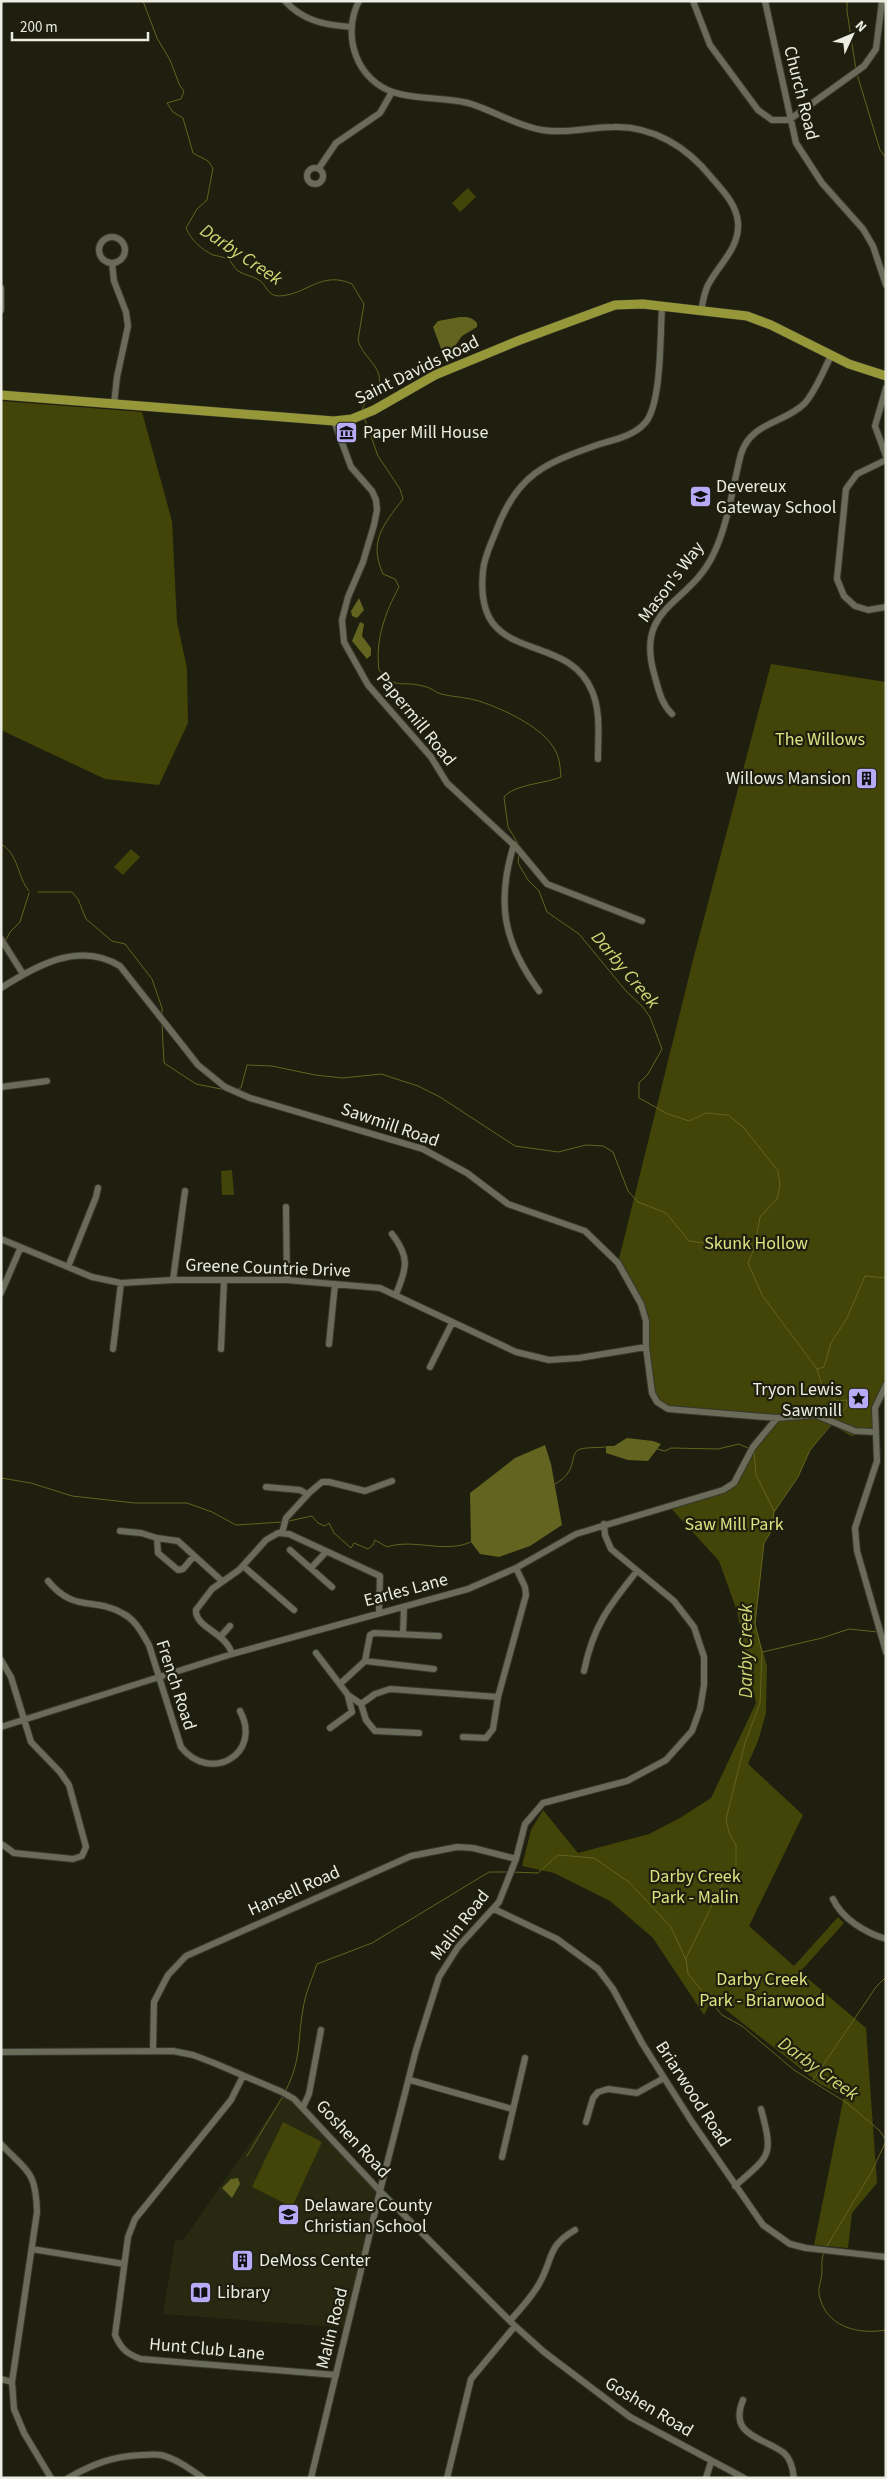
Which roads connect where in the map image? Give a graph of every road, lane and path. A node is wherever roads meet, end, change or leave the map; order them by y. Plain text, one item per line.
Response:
1 (285, 1) edge
2 (359, 1) edge
3 (693, 1) edge
4 (765, 1) edge
5 (882, 1) edge
6 (351, 27) junction
7 (392, 92) junction
8 (790, 120) junction
9 (319, 168) dead end
10 (112, 263) junction
11 (886, 285) edge
12 (1, 288) edge
13 (662, 308) junction
14 (1, 310) edge
15 (701, 311) junction
16 (832, 356) junction
17 (886, 376) edge
18 (886, 388) edge
19 (1, 396) edge
20 (114, 404) junction
21 (334, 421) junction
22 (886, 456) edge
23 (886, 460) edge
24 (886, 607) edge
25 (672, 714) dead end
26 (598, 758) dead end
27 (516, 846) junction
28 (642, 921) dead end
29 (1, 939) edge
30 (22, 974) junction
31 (1, 988) edge
32 (539, 991) dead end
33 (48, 1081) dead end
34 (1, 1087) edge
35 (98, 1188) dead end
36 (185, 1191) dead end
37 (286, 1207) dead end
38 (392, 1234) dead end
39 (1, 1240) edge
40 (20, 1249) junction
41 (68, 1268) junction
42 (173, 1280) junction
43 (287, 1280) junction
44 (224, 1281) junction
45 (121, 1283) junction
46 (335, 1284) junction
47 (1, 1293) edge
48 (396, 1294) junction
49 (452, 1323) junction
50 (329, 1344) dead end
51 (646, 1347) junction
52 (221, 1349) dead end
53 (113, 1350) dead end
54 (430, 1367) dead end
55 (886, 1385) edge
56 (777, 1418) junction
57 (874, 1432) junction
58 (392, 1481) dead end
59 (266, 1486) dead end
60 (307, 1494) junction
61 (604, 1524) junction
62 (120, 1531) dead end
63 (282, 1533) junction
64 (157, 1538) junction
65 (290, 1550) dead end
66 (326, 1552) junction
67 (194, 1556) junction
68 (243, 1566) junction
69 (312, 1568) junction
70 (516, 1568) junction
71 (637, 1571) junction
72 (48, 1581) dead end
73 (222, 1581) junction
74 (332, 1587) dead end
75 (404, 1607) junction
76 (294, 1610) dead end
77 (379, 1613) junction
78 (230, 1626) dead end
79 (403, 1633) junction
80 (221, 1636) junction
81 (439, 1636) dead end
82 (886, 1652) edge
83 (316, 1653) dead end
84 (232, 1654) junction
85 (1, 1660) edge
86 (365, 1661) junction
87 (434, 1669) dead end
88 (584, 1671) dead end
89 (158, 1678) junction
90 (340, 1684) junction
91 (348, 1695) junction
92 (498, 1697) junction
93 (361, 1704) junction
94 (240, 1711) dead end
95 (24, 1720) junction
96 (1, 1727) edge
97 (330, 1728) dead end
98 (419, 1733) dead end
99 (463, 1737) dead end
100 (3, 1844) dead end
101 (516, 1859) junction
102 (833, 1899) dead end
103 (494, 1909) junction
104 (886, 1939) edge
105 (321, 2030) dead end
106 (153, 2050) junction
107 (1, 2052) edge
108 (525, 2058) dead end
109 (243, 2076) junction
110 (664, 2078) junction
111 (410, 2080) junction
112 (303, 2107) junction
113 (512, 2109) junction
114 (761, 2109) dead end
115 (586, 2122) dead end
116 (1, 2144) edge
117 (502, 2157) dead end
118 (735, 2186) junction
119 (380, 2190) junction
120 (575, 2230) dead end
121 (32, 2249) junction
122 (886, 2256) edge
123 (124, 2264) junction
124 (512, 2324) junction
125 (336, 2375) junction
126 (1, 2379) edge
127 (12, 2382) junction
128 (743, 2400) dead end
129 (711, 2462) junction
130 (51, 2478) edge
131 (68, 2478) edge
132 (203, 2478) edge
133 (311, 2478) edge
134 (447, 2478) edge
135 (706, 2478) edge
136 (744, 2478) edge
137 (794, 2478) edge

1 - 6 street
2 - 6 street
3 - 8 street
4 - 8 street, Church Road
5 - 8 street
6 - 7 street
7 - 9 street
7 - 15 street
8 - 11 street, Church Road
10 - 10 street
10 - 20 street
12 - 14 street
13 - 15 main road, Saint Davids Road
13 - 21 main road, Saint Davids Road
13 - 26 street
15 - 16 main road, Saint Davids Road
16 - 17 main road, Saint Davids Road
16 - 25 street, Mason's Way
18 - 22 street
19 - 20 main road, Saint Davids Road
20 - 21 main road, Saint Davids Road
21 - 27 street, Papermill Road
23 - 24 street
27 - 28 street, Papermill Road
27 - 32 street
29 - 30 street
30 - 31 street, Sawmill Road
30 - 51 street, Sawmill Road
33 - 34 street
35 - 41 street
36 - 42 street
37 - 43 street
38 - 48 street
39 - 40 street, Greene Countrie Drive
40 - 41 street, Greene Countrie Drive
40 - 47 street
41 - 45 street, Greene Countrie Drive
42 - 44 street, Greene Countrie Drive
42 - 45 street, Greene Countrie Drive
43 - 44 street, Greene Countrie Drive
43 - 46 street, Greene Countrie Drive
44 - 52 street
45 - 53 street
46 - 48 street, Greene Countrie Drive
46 - 50 street
48 - 49 street, Greene Countrie Drive
49 - 51 street, Greene Countrie Drive
49 - 54 street
51 - 56 street, Sawmill Road
55 - 57 street
56 - 57 street, Sawmill Road
56 - 61 street, Earles Lane
57 - 82 street
58 - 60 street
59 - 60 street
60 - 63 street
61 - 70 street, Earles Lane
61 - 71 street, Malin Road
62 - 64 street
63 - 66 street
63 - 68 street
64 - 67 street
64 - 67 street
65 - 69 street
66 - 69 street
66 - 77 street
67 - 73 street
68 - 73 street
68 - 76 street
69 - 74 street
70 - 75 street, Earles Lane
70 - 92 street
71 - 88 street
71 - 101 street, Malin Road
72 - 89 street, French Road
73 - 80 street
75 - 77 street, Earles Lane
75 - 79 street
77 - 84 street, Earles Lane
78 - 80 street
79 - 81 street
79 - 86 street
80 - 84 street
83 - 90 street
84 - 89 street, Earles Lane
85 - 95 street
86 - 87 street
86 - 90 street
89 - 94 street, French Road
89 - 95 street, Earles Lane
90 - 91 street
91 - 93 street
91 - 97 street
92 - 93 street
92 - 99 street
93 - 98 street
95 - 96 street, Earles Lane
95 - 100 street
101 - 103 street, Malin Road
101 - 106 street, Hansell Road
102 - 104 street
103 - 110 street, Briarwood Road
103 - 111 street, Malin Road
105 - 112 street
106 - 107 street, Goshen Road
106 - 109 street, Goshen Road
108 - 113 street
109 - 112 street, Goshen Road
109 - 123 street, Hunt Club Lane
110 - 115 street
110 - 118 street, Briarwood Road
111 - 113 street
111 - 119 street, Malin Road
112 - 119 street, Goshen Road
113 - 117 street
114 - 118 street
116 - 121 street
118 - 122 street, Briarwood Road
119 - 124 street, Goshen Road
119 - 125 street, Malin Road
120 - 124 street
121 - 123 street
121 - 127 street
123 - 125 street, Hunt Club Lane
124 - 129 street, Goshen Road
124 - 134 street
125 - 133 street, Malin Road
126 - 127 street
127 - 130 street
128 - 137 street
129 - 135 street
129 - 136 street, Goshen Road
131 - 132 street

